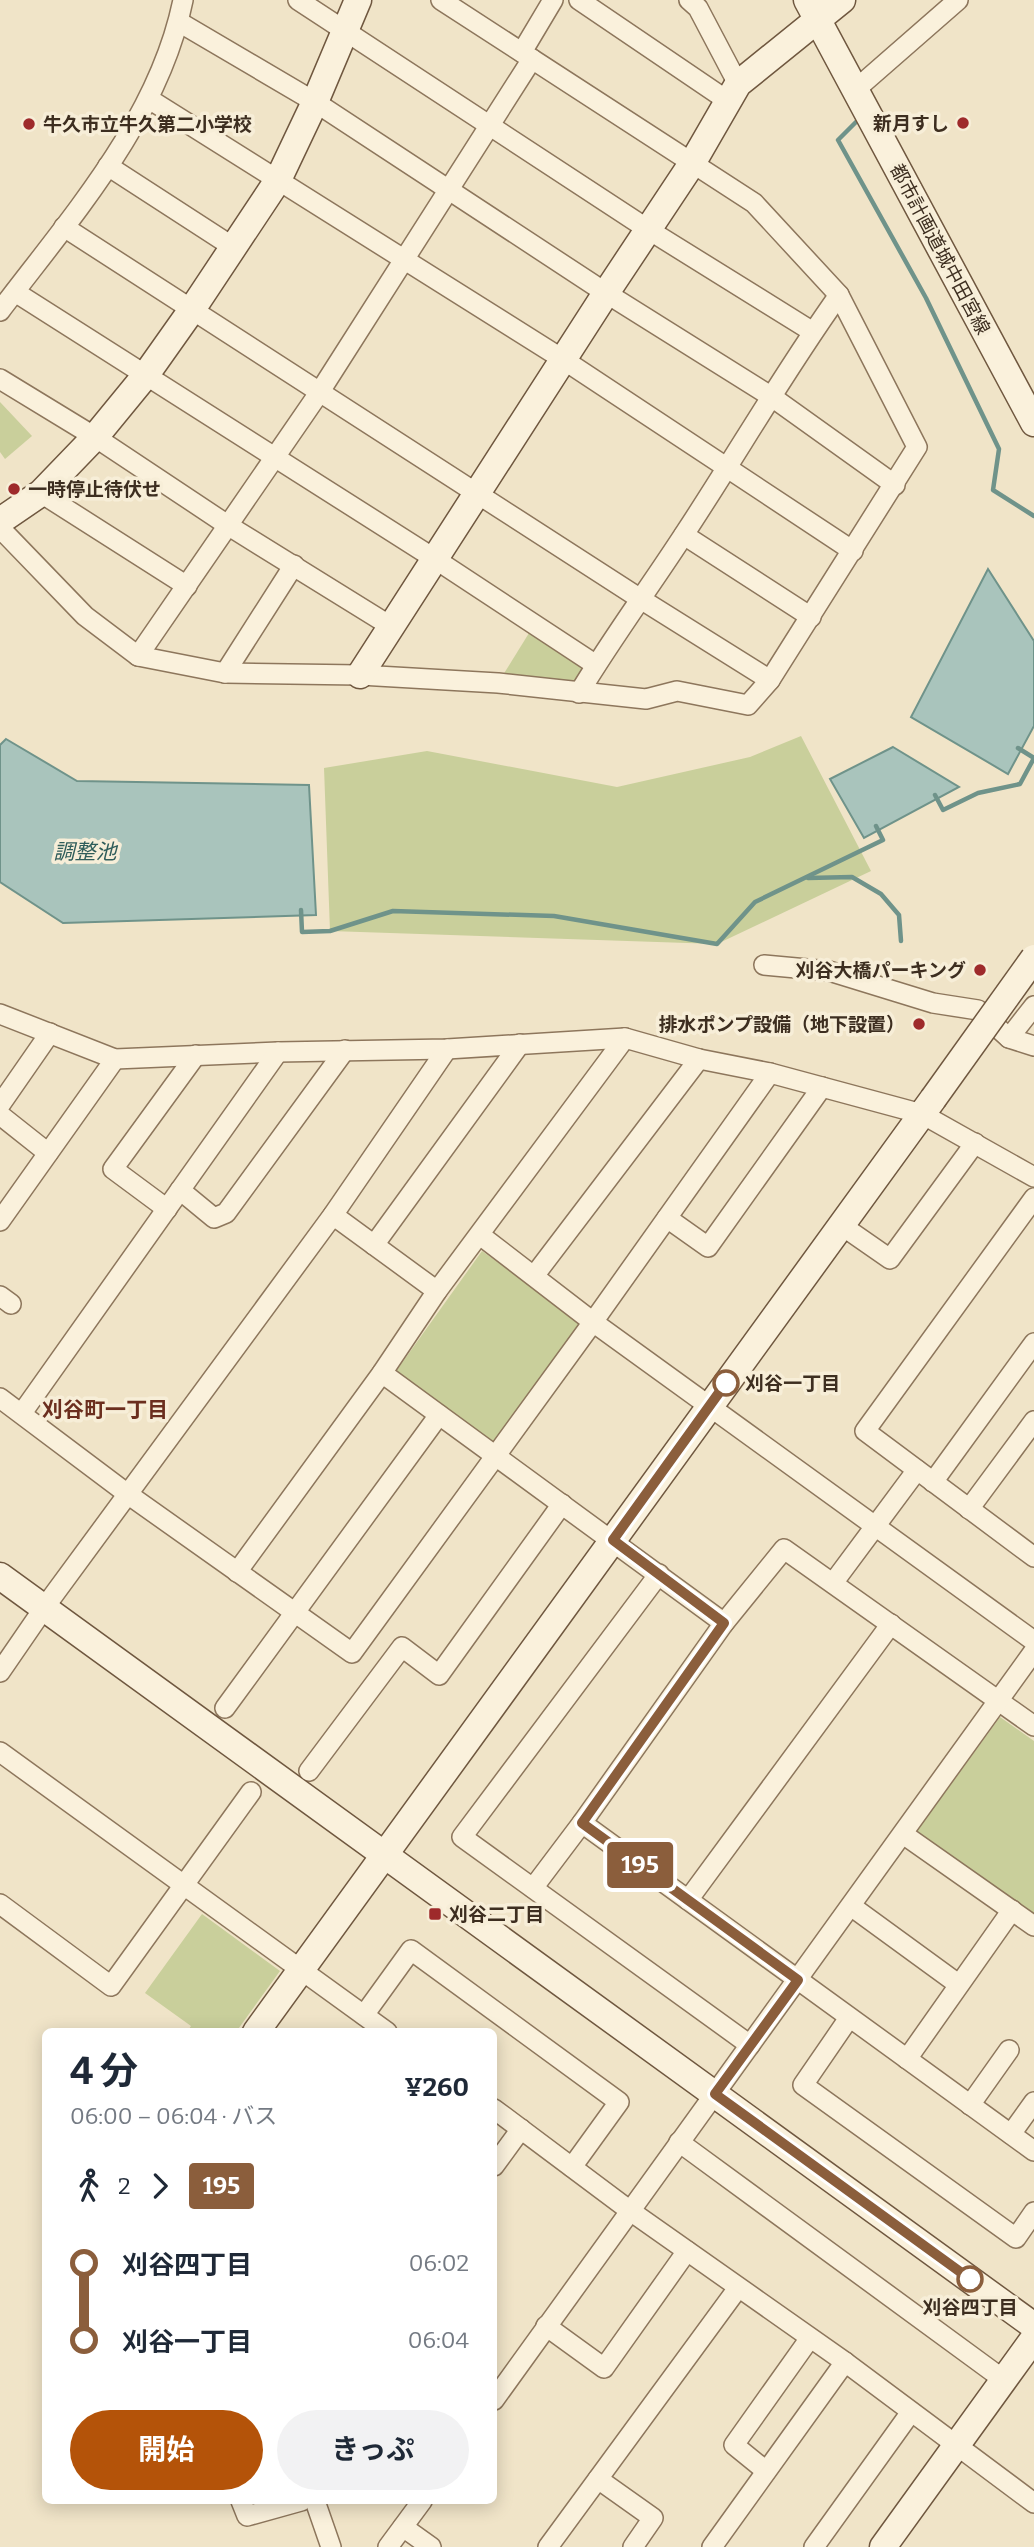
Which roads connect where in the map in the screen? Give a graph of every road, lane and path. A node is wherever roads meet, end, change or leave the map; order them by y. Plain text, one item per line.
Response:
1 (183, 0) edge
2 (298, 0) edge
3 (358, 0) edge
4 (441, 0) edge
5 (553, 0) edge
6 (579, 0) edge
7 (690, 0) edge
8 (842, 0) edge
9 (958, 0) edge
10 (813, 10) edge
11 (179, 22) junction
12 (345, 31) junction
13 (527, 56) junction
14 (855, 90) junction
15 (733, 92) junction
16 (149, 99) junction
17 (315, 102) junction
18 (489, 127) junction
19 (693, 162) junction
20 (108, 166) junction
21 (278, 180) junction
22 (449, 189) junction
23 (64, 227) junction
24 (649, 230) junction
25 (233, 247) junction
26 (403, 260) junction
27 (15, 292) junction
28 (606, 293) junction
29 (839, 295) junction
30 (0, 311) edge
31 (191, 311) junction
32 (813, 332) junction
33 (564, 359) junction
34 (145, 376) junction
35 (0, 379) edge
36 (319, 393) junction
37 (772, 397) junction
38 (1034, 423) edge
39 (95, 437) junction
40 (274, 458) junction
41 (727, 467) junction
42 (895, 485) junction
43 (41, 493) junction
44 (477, 494) junction
45 (0, 521) edge
46 (229, 526) junction
47 (0, 528) edge
48 (684, 535) junction
49 (853, 551) junction
50 (435, 559) junction
51 (294, 565) junction
52 (187, 586) junction
53 (639, 598) junction
54 (811, 617) junction
55 (392, 627) junction
56 (138, 656) junction
57 (596, 665) junction
58 (225, 673) junction
59 (360, 675) junction
60 (770, 680) junction
61 (579, 693) junction
62 (1034, 958) edge
63 (764, 965) dead end
64 (1034, 1006) edge
65 (0, 1014) edge
66 (50, 1033) junction
67 (625, 1038) junction
68 (1009, 1038) junction
69 (520, 1044) junction
70 (1034, 1046) edge
71 (447, 1049) junction
72 (345, 1051) junction
73 (278, 1052) junction
74 (196, 1055) junction
75 (115, 1059) junction
76 (699, 1059) junction
77 (770, 1073) junction
78 (822, 1087) junction
79 (0, 1105) edge
80 (928, 1106) junction
81 (0, 1115) edge
82 (975, 1143) junction
83 (48, 1153) junction
84 (1034, 1177) edge
85 (180, 1190) junction
86 (1034, 1198) edge
87 (167, 1209) junction
88 (334, 1215) junction
89 (667, 1218) junction
90 (0, 1221) edge
91 (841, 1225) junction
92 (480, 1235) junction
93 (374, 1245) junction
94 (534, 1276) junction
95 (437, 1291) junction
96 (593, 1322) junction
97 (1034, 1343) edge
98 (382, 1373) junction
99 (0, 1398) edge
100 (711, 1405) junction
101 (22, 1413) junction
102 (439, 1415) junction
103 (1034, 1421) edge
104 (496, 1457) junction
105 (925, 1476) junction
106 (129, 1495) junction
107 (562, 1504) junction
108 (970, 1509) junction
109 (877, 1527) junction
110 (613, 1540) junction
111 (1034, 1557) edge
112 (237, 1572) junction
113 (659, 1574) junction
114 (0, 1576) edge
115 (833, 1583) junction
116 (44, 1608) junction
117 (295, 1613) junction
118 (724, 1623) junction
119 (891, 1624) junction
120 (1034, 1641) edge
121 (1034, 1651) edge
122 (0, 1672) edge
123 (998, 1700) junction
124 (225, 1708) dead end
125 (1034, 1726) edge
126 (0, 1752) edge
127 (309, 1771) dead end
128 (251, 1792) dead end
129 (582, 1823) junction
130 (903, 1834) junction
131 (385, 1854) junction
132 (185, 1885) junction
133 (533, 1888) junction
134 (688, 1900) junction
135 (0, 1904) edge
136 (851, 1906) junction
137 (1012, 1910) junction
138 (1034, 1926) edge
139 (301, 1970) junction
140 (798, 1980) junction
141 (958, 1984) junction
142 (364, 2015) junction
143 (849, 2018) junction
144 (259, 2028) edge
145 (382, 2028) edge
146 (750, 2045) junction
147 (1009, 2050) dead end
148 (907, 2059) junction
149 (715, 2094) junction
150 (1034, 2102) edge
151 (970, 2105) junction
152 (497, 2111) edge
153 (521, 2129) junction
154 (1011, 2134) junction
155 (679, 2142) junction
156 (1034, 2151) edge
157 (497, 2162) edge
158 (572, 2167) junction
159 (629, 2210) junction
160 (1034, 2212) edge
161 (687, 2251) junction
162 (738, 2288) junction
163 (546, 2326) junction
164 (1034, 2326) edge
165 (810, 2338) junction
166 (1034, 2338) edge
167 (845, 2362) junction
168 (1004, 2380) junction
169 (497, 2396) edge
170 (911, 2412) junction
171 (957, 2445) junction
172 (766, 2471) junction
173 (598, 2479) junction
174 (1034, 2503) edge
175 (242, 2504) edge
176 (290, 2504) edge
177 (320, 2504) edge
178 (419, 2504) edge
179 (403, 2527) junction
180 (331, 2547) edge
181 (388, 2547) edge
182 (430, 2547) edge
183 (548, 2547) edge
184 (632, 2547) edge
185 (712, 2547) edge
186 (814, 2547) edge
187 (883, 2547) edge

1 - 11 street
2 - 12 street
3 - 12 street
4 - 13 street
5 - 13 street
6 - 15 street
7 - 15 street
8 - 10 street
9 - 14 street
10 - 14 street, 都市計画道城中田宮線
10 - 15 street
11 - 16 street
11 - 17 street
12 - 17 street
12 - 18 street
13 - 18 street
13 - 19 street
14 - 38 street, 都市計画道城中田宮線
15 - 19 street
16 - 20 street
16 - 21 street
17 - 21 street
17 - 22 street
18 - 22 street
18 - 24 street
19 - 24 street
19 - 29 street
20 - 23 street
20 - 25 street
21 - 25 street
21 - 26 street
22 - 26 street
22 - 28 street
23 - 27 street
23 - 31 street
24 - 28 street
24 - 32 street
25 - 31 street
26 - 33 street
26 - 36 street
27 - 30 street
27 - 34 street
28 - 33 street
28 - 37 street
29 - 32 street
29 - 42 street
31 - 34 street
31 - 36 street
32 - 37 street
33 - 41 street
33 - 44 street
34 - 39 street
34 - 40 street
35 - 39 street
36 - 40 street
36 - 44 street
37 - 41 street
37 - 42 street
39 - 43 street
39 - 46 street
40 - 46 street
40 - 50 street
41 - 48 street
41 - 49 street
42 - 49 street
43 - 45 street
43 - 52 street
44 - 50 street
44 - 53 street
46 - 51 street
46 - 52 street
47 - 56 street
48 - 53 street
48 - 54 street
49 - 54 street
50 - 55 street
50 - 57 street
51 - 55 street
51 - 58 street
52 - 56 street
53 - 57 street
53 - 60 street
54 - 60 street
55 - 59 street
56 - 58 street
57 - 61 street
58 - 59 street
59 - 61 street
60 - 61 street
62 - 80 street, bridge
63 - 68 street
64 - 68 street
65 - 66 street
66 - 75 street
66 - 79 street
67 - 69 street
67 - 76 street
67 - 92 street
68 - 70 street
69 - 71 street
69 - 93 street
71 - 72 street
71 - 88 street
72 - 73 street
72 - 85 street
73 - 74 street
73 - 85 street
74 - 75 street
74 - 87 street
75 - 83 street
76 - 77 street
76 - 94 street
77 - 78 street
77 - 89 street
78 - 80 street
78 - 89 street
80 - 82 street
80 - 91 street
81 - 83 street
82 - 84 street
82 - 91 street
83 - 90 street
85 - 87 street
86 - 105 street
87 - 101 street
88 - 93 street
88 - 106 street
89 - 96 street
91 - 100 street
92 - 94 street
92 - 95 street
93 - 95 street
94 - 96 street
95 - 98 street
96 - 100 street
96 - 104 street
97 - 105 street
98 - 102 street
98 - 112 street
99 - 101 street
100 - 109 street
100 - 110 street
101 - 106 street
102 - 104 street
102 - 117 street
103 - 108 street
104 - 107 street
104 - 117 street
105 - 108 street
105 - 109 street
106 - 112 street
106 - 116 street
107 - 110 street
107 - 127 street
108 - 111 street
109 - 115 street
109 - 120 street
110 - 113 street
110 - 131 street
112 - 117 street
113 - 118 street
113 - 133 street
114 - 116 street
115 - 118 street
115 - 119 street
116 - 122 street
116 - 131 street
117 - 124 street
118 - 129 street
119 - 123 street
119 - 134 street
121 - 123 street
123 - 125 street
123 - 130 street
126 - 132 street
128 - 132 street
129 - 133 street
129 - 134 street
130 - 136 street
130 - 137 street
131 - 139 street
131 - 149 street
132 - 135 street
132 - 139 street
133 - 146 street
134 - 140 street
136 - 140 street
136 - 141 street
137 - 138 street
137 - 141 street
139 - 142 street
139 - 144 street
140 - 143 street
140 - 146 street
141 - 148 street
142 - 145 street
142 - 158 street
143 - 148 street
143 - 160 street
146 - 149 street
147 - 151 street
148 - 151 street
149 - 155 street
149 - 164 street
150 - 154 street
151 - 154 street
152 - 153 street
153 - 157 street
153 - 158 street
154 - 156 street
155 - 159 street
155 - 168 street
158 - 159 street
159 - 161 street
159 - 163 street
161 - 162 street
161 - 163 street
162 - 165 street
162 - 173 street
163 - 169 street
165 - 167 street
165 - 172 street
166 - 168 street
167 - 170 street
167 - 172 street
168 - 171 street
170 - 171 street
170 - 186 street
171 - 174 street
171 - 187 street
172 - 185 street
173 - 183 street
173 - 184 street
175 - 176 street
177 - 180 street
178 - 179 street
179 - 181 street
179 - 182 street

